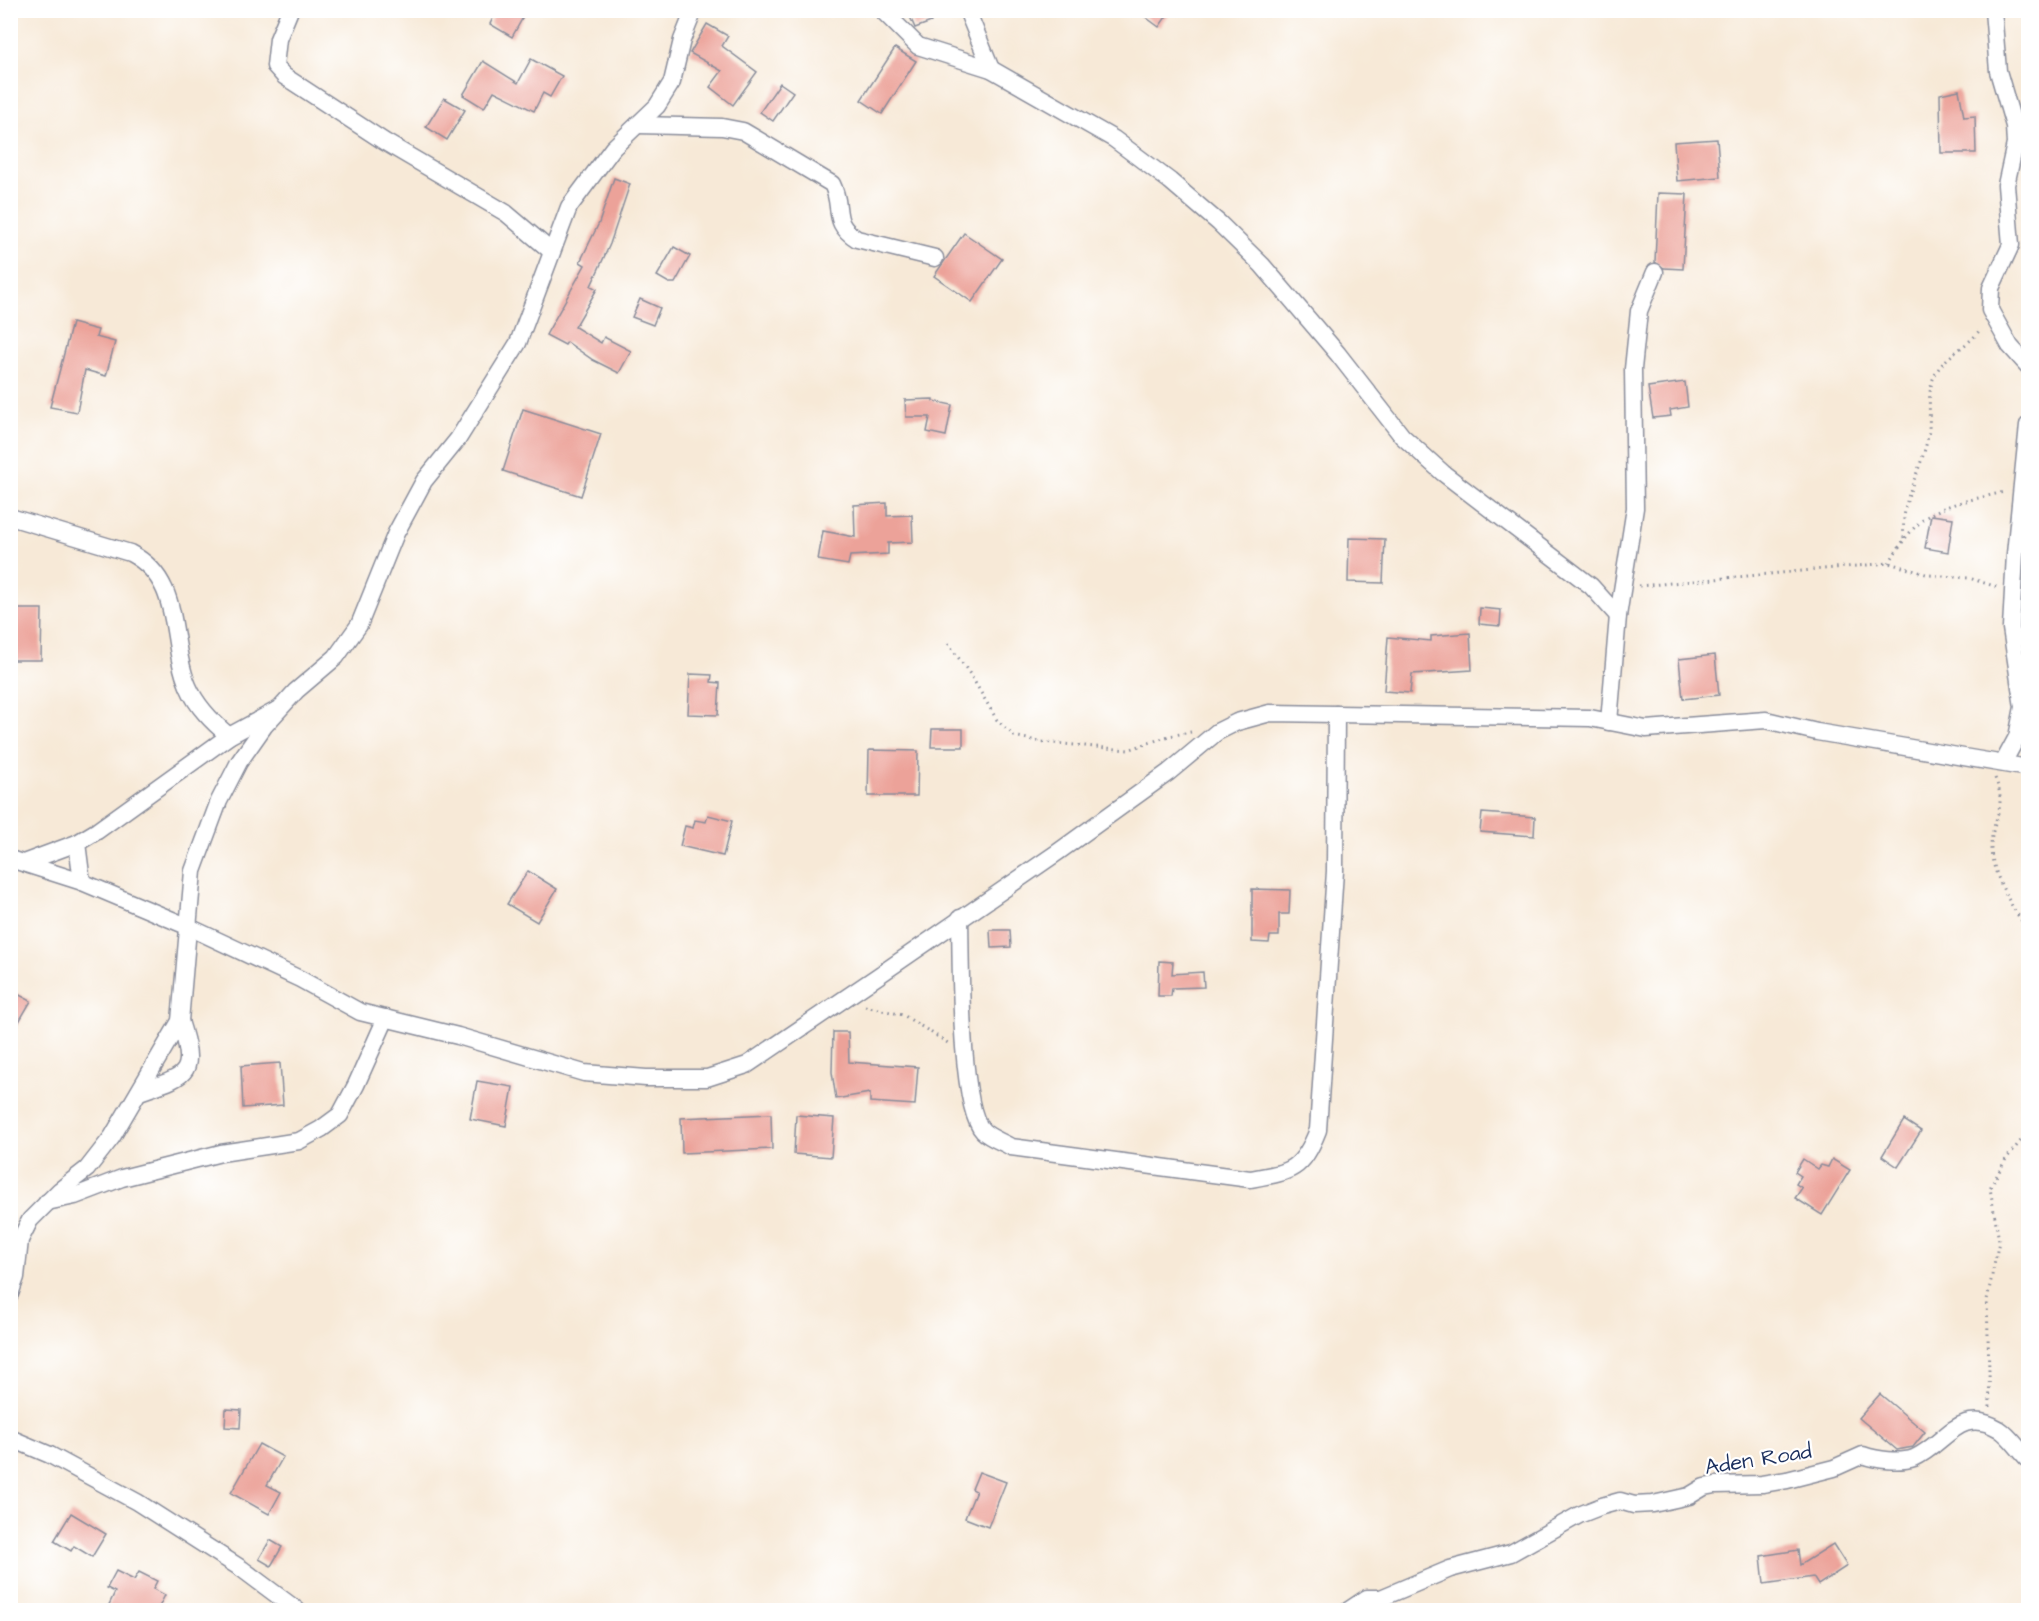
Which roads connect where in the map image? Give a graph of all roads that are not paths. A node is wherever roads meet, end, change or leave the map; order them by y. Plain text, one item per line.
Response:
1 (290, 10) edge
2 (694, 10) edge
3 (882, 10) edge
4 (967, 10) edge
5 (1993, 10) edge
6 (991, 69) junction
7 (638, 125) junction
8 (551, 251) junction
9 (935, 258) dead end
10 (1655, 272) dead end
11 (2028, 366) edge
12 (2028, 425) edge
13 (10, 517) edge
14 (2021, 594) edge
15 (1618, 616) junction
16 (280, 709) junction
17 (1336, 714) junction
18 (1609, 722) junction
19 (229, 736) junction
20 (1995, 762) junction
21 (2028, 768) edge
22 (77, 843) junction
23 (18, 861) edge
24 (82, 882) junction
25 (960, 918) junction
26 (189, 927) junction
27 (386, 1018) junction
28 (180, 1021) junction
29 (139, 1092) junction
30 (46, 1202) junction
31 (10, 1294) edge
32 (10, 1438) edge
33 (2028, 1459) edge
34 (297, 1611) edge
35 (1349, 1611) edge

1 - 8 street
2 - 7 street
3 - 6 street
4 - 6 street
5 - 11 street
6 - 15 street
7 - 8 street
7 - 9 street
8 - 16 street
10 - 15 street
12 - 14 street
13 - 19 street
14 - 20 street
15 - 18 street
16 - 19 street
16 - 26 street
17 - 18 street
17 - 25 street
17 - 25 street
18 - 20 street
19 - 22 street
20 - 21 street
22 - 23 street
22 - 24 street
23 - 24 street
24 - 26 street
25 - 27 street
26 - 27 street
26 - 28 street
27 - 30 street
28 - 29 street
28 - 29 street
29 - 30 street
30 - 31 street
32 - 34 street
33 - 35 street, Aden Road

